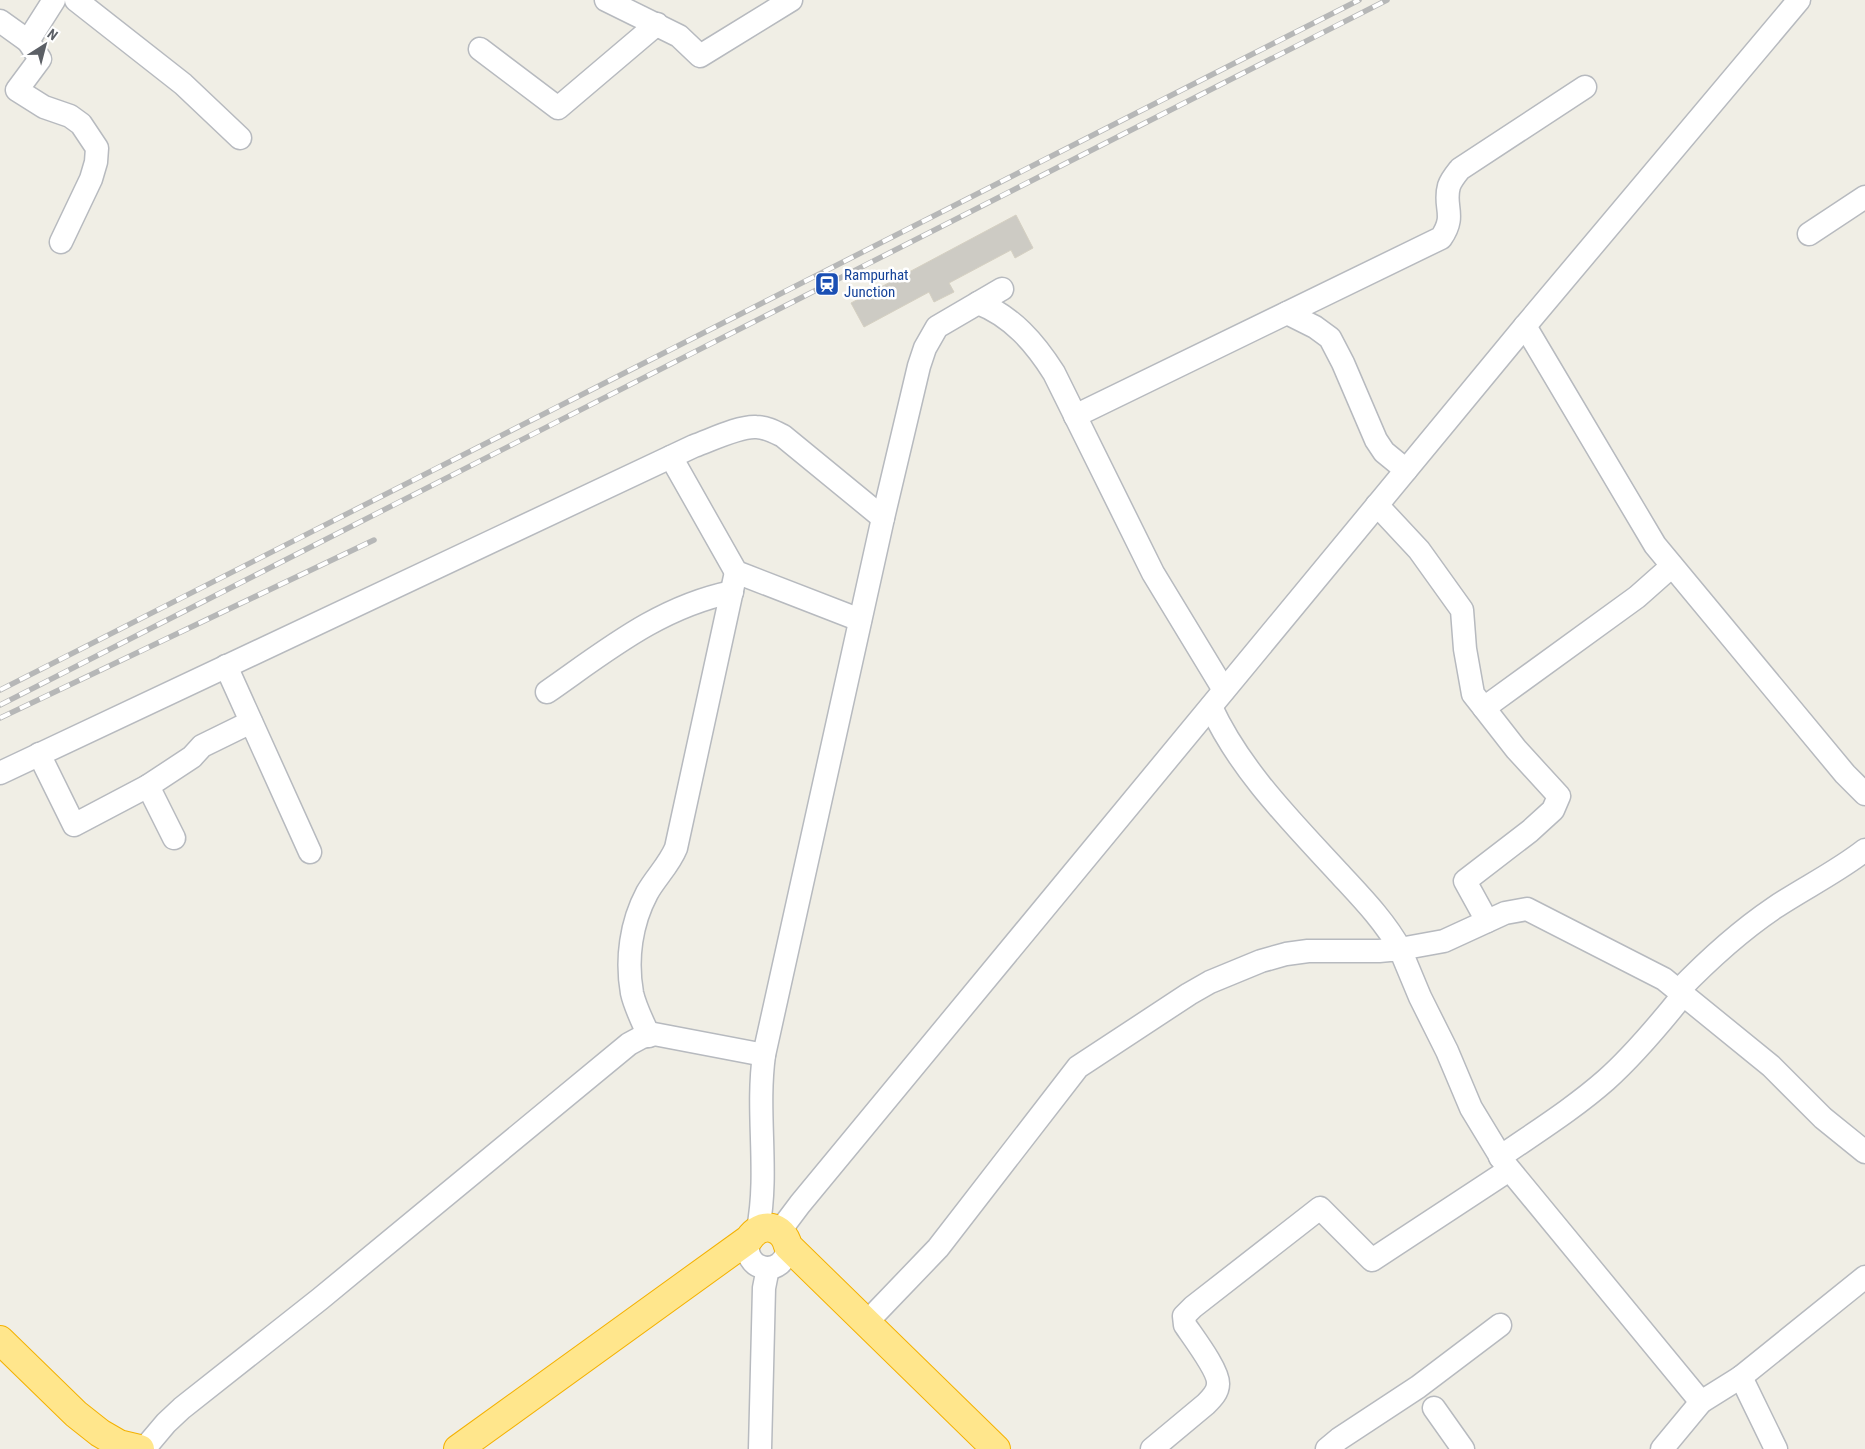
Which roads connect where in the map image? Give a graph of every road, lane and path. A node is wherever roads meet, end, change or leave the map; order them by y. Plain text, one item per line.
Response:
1 (54, 0) edge
2 (76, 0) edge
3 (606, 0) edge
4 (791, 0) edge
5 (1799, 0) edge
6 (0, 21) edge
7 (657, 24) junction
8 (28, 41) junction
9 (480, 49) dead end
10 (1585, 87) dead end
11 (240, 138) dead end
12 (1865, 197) edge
13 (1809, 234) dead end
14 (61, 242) dead end
15 (1002, 289) dead end
16 (978, 303) junction
17 (1287, 312) junction
18 (1525, 326) junction
19 (1075, 416) junction
20 (670, 458) junction
21 (1406, 470) junction
22 (1377, 505) junction
23 (883, 518) junction
24 (1672, 566) junction
25 (734, 582) junction
26 (860, 620) junction
27 (226, 666) junction
28 (547, 692) dead end
29 (1217, 699) junction
30 (1484, 708) junction
31 (251, 722) junction
32 (39, 754) junction
33 (0, 773) edge
34 (148, 786) junction
35 (1865, 794) edge
36 (174, 838) dead end
37 (1865, 850) edge
38 (310, 852) dead end
39 (1487, 921) junction
40 (1400, 949) junction
41 (1680, 993) junction
42 (648, 1036) junction
43 (764, 1056) junction
44 (1865, 1152) edge
45 (1504, 1163) junction
46 (769, 1237) junction
47 (768, 1268) junction
48 (1865, 1277) edge
49 (866, 1322) junction
50 (1500, 1325) dead end
51 (0, 1340) edge
52 (1741, 1377) junction
53 (1701, 1402) junction
54 (1434, 1408) dead end
55 (131, 1448) edge
56 (458, 1449) edge
57 (760, 1449) edge
58 (996, 1449) edge
59 (1152, 1449) edge
60 (1327, 1449) edge
61 (1463, 1449) edge
62 (1662, 1449) edge
63 (1776, 1449) edge

1 - 8 street
2 - 11 street
3 - 7 street
4 - 7 street
5 - 18 street
6 - 8 street
7 - 9 street
8 - 14 street
10 - 17 street
12 - 13 street
15 - 16 street
16 - 19 street
16 - 23 street
17 - 19 street
17 - 21 street
18 - 21 street
18 - 24 street
19 - 29 street
20 - 23 street
20 - 25 street
20 - 27 street
21 - 22 street
22 - 29 street
22 - 30 street
23 - 26 street
24 - 30 street
24 - 35 street
25 - 26 street
25 - 28 street
25 - 42 street
26 - 43 street
27 - 31 street
27 - 32 street
29 - 40 street
29 - 46 street
30 - 39 street
31 - 34 street
31 - 38 street
32 - 33 street
32 - 34 street
34 - 36 street
37 - 41 street
39 - 40 street
39 - 41 street
40 - 45 street
40 - 49 street
41 - 44 street
41 - 45 street
42 - 43 street
42 - 55 street
43 - 46 street
45 - 53 street
45 - 59 street
46 - 47 street
46 - 47 street
46 - 49 highway
46 - 56 highway
47 - 57 street
48 - 52 street
49 - 58 highway
50 - 60 street
51 - 55 highway
52 - 53 street
52 - 63 street
53 - 62 street
54 - 61 street

